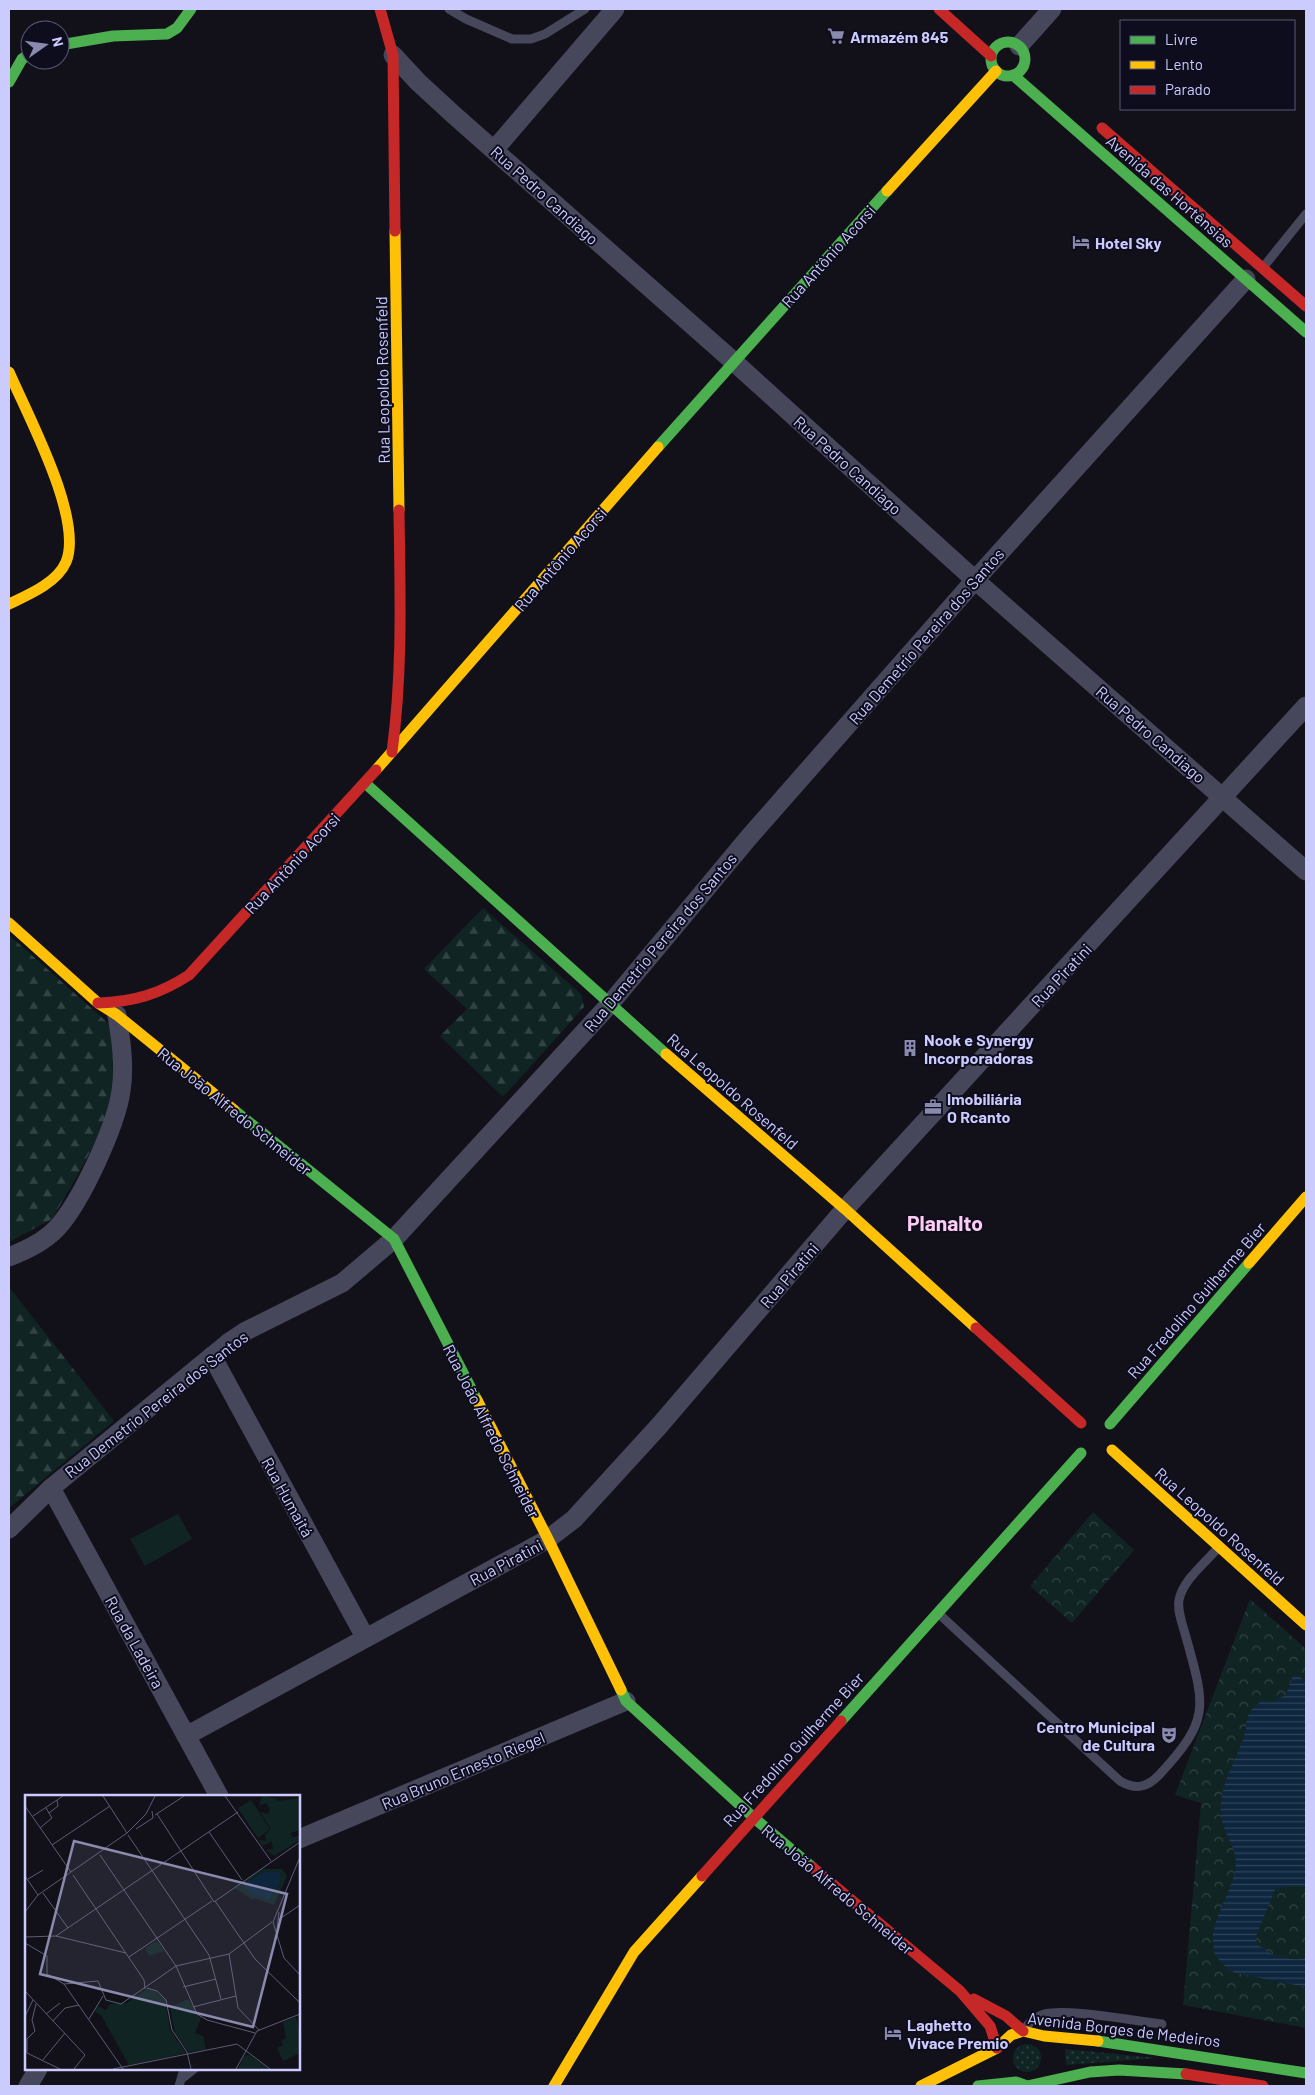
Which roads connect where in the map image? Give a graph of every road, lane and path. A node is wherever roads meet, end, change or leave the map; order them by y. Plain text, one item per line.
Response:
1 (191, 9) edge
2 (380, 9) edge
3 (449, 9) edge
4 (585, 9) edge
5 (615, 9) edge
6 (939, 9) edge
7 (1052, 9) edge
8 (70, 43) edge
9 (1015, 51) junction
10 (393, 55) junction
11 (991, 56) junction
12 (20, 63) edge
13 (996, 72) junction
14 (1013, 75) junction
15 (9, 82) edge
16 (1090, 118) dead end
17 (494, 150) junction
18 (1306, 214) edge
19 (1263, 267) junction
20 (1246, 279) junction
21 (1306, 306) edge
22 (1306, 332) edge
23 (733, 361) junction
24 (9, 372) edge
25 (975, 580) junction
26 (9, 604) edge
27 (1306, 706) edge
28 (392, 752) junction
29 (365, 783) junction
30 (1224, 798) junction
31 (1306, 871) edge
32 (9, 923) edge
33 (98, 1003) junction
34 (608, 1005) junction
35 (117, 1015) junction
36 (1306, 1198) edge
37 (845, 1209) junction
38 (394, 1239) junction
39 (9, 1257) edge
40 (212, 1356) junction
41 (1081, 1423) junction
42 (1110, 1424) junction
43 (1112, 1450) junction
44 (1081, 1453) junction
45 (51, 1488) junction
46 (9, 1529) edge
47 (548, 1539) junction
48 (1219, 1547) junction
49 (937, 1612) junction
50 (1306, 1625) edge
51 (365, 1637) junction
52 (626, 1701) junction
53 (186, 1736) junction
54 (218, 1795) edge
55 (753, 1817) junction
56 (300, 1839) edge
57 (960, 1991) junction
58 (1162, 2024) dead end
59 (1023, 2031) junction
60 (1044, 2036) junction
61 (997, 2048) junction
62 (1051, 2048) dead end
63 (997, 2061) dead end
64 (37, 2070) edge
65 (1003, 2072) dead end
66 (184, 2073) edge
67 (1306, 2073) edge
68 (1053, 2078) edge
69 (1016, 2082) junction
70 (28, 2086) edge
71 (179, 2086) edge
72 (554, 2086) edge
73 (921, 2086) edge
74 (978, 2086) edge
75 (1263, 2086) edge

1 - 8 street
2 - 10 street, Rua Leopoldo Rosenfeld
3 - 4 lane
5 - 17 street
6 - 11 street
7 - 9 street
9 - 11 street
9 - 14 street
10 - 17 street, Rua Pedro Candiago
10 - 28 street, Rua Leopoldo Rosenfeld
11 - 13 street
12 - 15 street
13 - 14 street
13 - 23 street, Rua Antônio Acorsi
14 - 20 street, Avenida das Hortênsias
16 - 19 street, Avenida das Hortênsias
17 - 23 street, Rua Pedro Candiago
18 - 19 lane
19 - 21 street, Avenida das Hortênsias
20 - 22 street, Avenida das Hortênsias
20 - 25 street, Rua Demetrio Pereira dos Santos
23 - 25 street, Rua Pedro Candiago
23 - 28 street, Rua Antônio Acorsi
24 - 26 street
25 - 30 street, Rua Pedro Candiago
25 - 34 street, Rua Demetrio Pereira dos Santos
27 - 30 street, Rua Piratini
28 - 29 street, Rua Antônio Acorsi
29 - 33 street, Rua Antônio Acorsi
29 - 34 street, Rua Leopoldo Rosenfeld
30 - 31 street, Rua Pedro Candiago
30 - 37 street, Rua Piratini
32 - 33 street, Rua João Alfredo Schneider
33 - 35 street, Rua João Alfredo Schneider
34 - 37 street, Rua Leopoldo Rosenfeld
34 - 38 street, Rua Demetrio Pereira dos Santos
35 - 38 street, Rua João Alfredo Schneider
35 - 39 street
36 - 42 street, Rua Fredolino Guilherme Bier
37 - 41 street, Rua Leopoldo Rosenfeld
37 - 47 street, Rua Piratini
38 - 40 street, Rua Demetrio Pereira dos Santos
38 - 47 street, Rua João Alfredo Schneider
40 - 45 street, Rua Demetrio Pereira dos Santos
40 - 51 street, Rua Humaitá
41 - 42 street
41 - 44 street
42 - 43 street
43 - 44 street
43 - 48 street, Rua Leopoldo Rosenfeld
44 - 49 street, Rua Fredolino Guilherme Bier
45 - 46 street, Rua Demetrio Pereira dos Santos
45 - 53 street, Rua da Ladeira
47 - 51 street, Rua Piratini
47 - 52 street, Rua João Alfredo Schneider
48 - 49 lane
48 - 50 street, Rua Leopoldo Rosenfeld
49 - 55 street, Rua Fredolino Guilherme Bier
51 - 53 street, Rua Piratini
52 - 55 street, Rua João Alfredo Schneider
52 - 56 street, Rua Bruno Ernesto Riegel
53 - 54 street, Rua da Ladeira
55 - 57 street, Rua João Alfredo Schneider
55 - 72 street, Rua Fredolino Guilherme Bier
57 - 59 street, Rua João Alfredo Schneider
57 - 61 street, Rua João Alfredo Schneider
58 - 59 lane
59 - 60 street, Avenida Borges de Medeiros
59 - 61 street, Avenida Borges de Medeiros
60 - 62 street
60 - 67 street, Avenida Borges de Medeiros
61 - 63 street, Rua João Alfredo Schneider
61 - 73 street, Avenida Borges de Medeiros
64 - 70 street
65 - 69 street
66 - 71 lane
68 - 69 street
68 - 75 street
69 - 74 street

